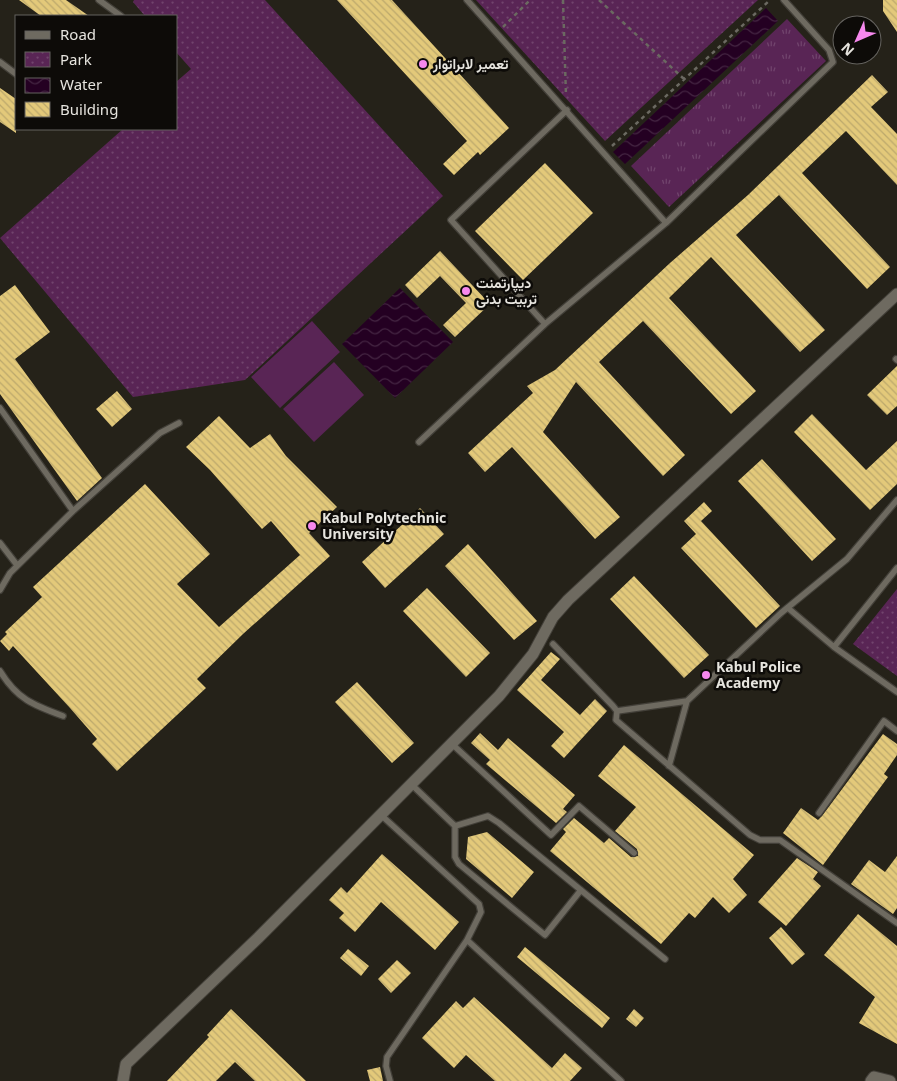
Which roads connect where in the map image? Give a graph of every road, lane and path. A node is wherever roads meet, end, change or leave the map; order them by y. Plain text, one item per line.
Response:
1 (99, 0) edge
2 (466, 0) edge
3 (530, 0) edge
4 (563, 0) edge
5 (599, 0) edge
6 (770, 0) edge
7 (784, 0) edge
8 (120, 15) edge
9 (497, 34) junction
10 (0, 62) edge
11 (15, 73) edge
12 (684, 79) junction
13 (567, 110) junction
14 (605, 153) junction
15 (666, 223) junction
16 (897, 294) edge
17 (545, 324) junction
18 (0, 408) edge
19 (179, 423) dead end
20 (419, 442) dead end
21 (897, 500) edge
22 (73, 510) junction
23 (0, 543) edge
24 (17, 565) junction
25 (897, 568) edge
26 (0, 590) edge
27 (788, 608) junction
28 (553, 644) dead end
29 (834, 647) junction
30 (0, 671) edge
31 (897, 692) edge
32 (687, 701) junction
33 (617, 711) junction
34 (62, 716) dead end
35 (897, 731) edge
36 (452, 744) junction
37 (669, 766) junction
38 (411, 784) junction
39 (819, 813) dead end
40 (381, 815) junction
41 (454, 826) junction
42 (634, 853) dead end
43 (581, 890) junction
44 (897, 924) edge
45 (467, 940) junction
46 (665, 959) dead end
47 (123, 1081) edge
48 (390, 1081) edge
49 (621, 1081) edge
50 (871, 1081) edge
51 (890, 1081) edge

1 - 8 lane
2 - 9 lane
3 - 9 path
4 - 13 path
5 - 12 path
6 - 12 path
7 - 15 lane
9 - 13 lane
10 - 11 lane
12 - 14 path
13 - 14 lane
13 - 17 lane
14 - 15 lane
15 - 17 lane
16 - 36 street
17 - 20 lane
18 - 22 lane
19 - 22 lane
21 - 27 lane
22 - 24 lane
23 - 24 lane
24 - 26 lane
25 - 29 lane
27 - 29 lane
27 - 32 lane
28 - 33 lane
29 - 31 lane
30 - 34 lane
32 - 33 lane
32 - 37 lane
33 - 37 lane
35 - 39 lane
36 - 38 street
36 - 42 lane
37 - 44 lane
38 - 40 street
38 - 41 lane
40 - 45 lane
40 - 47 street
41 - 43 lane
41 - 43 lane
43 - 46 lane
45 - 48 lane
45 - 49 lane
50 - 51 street

